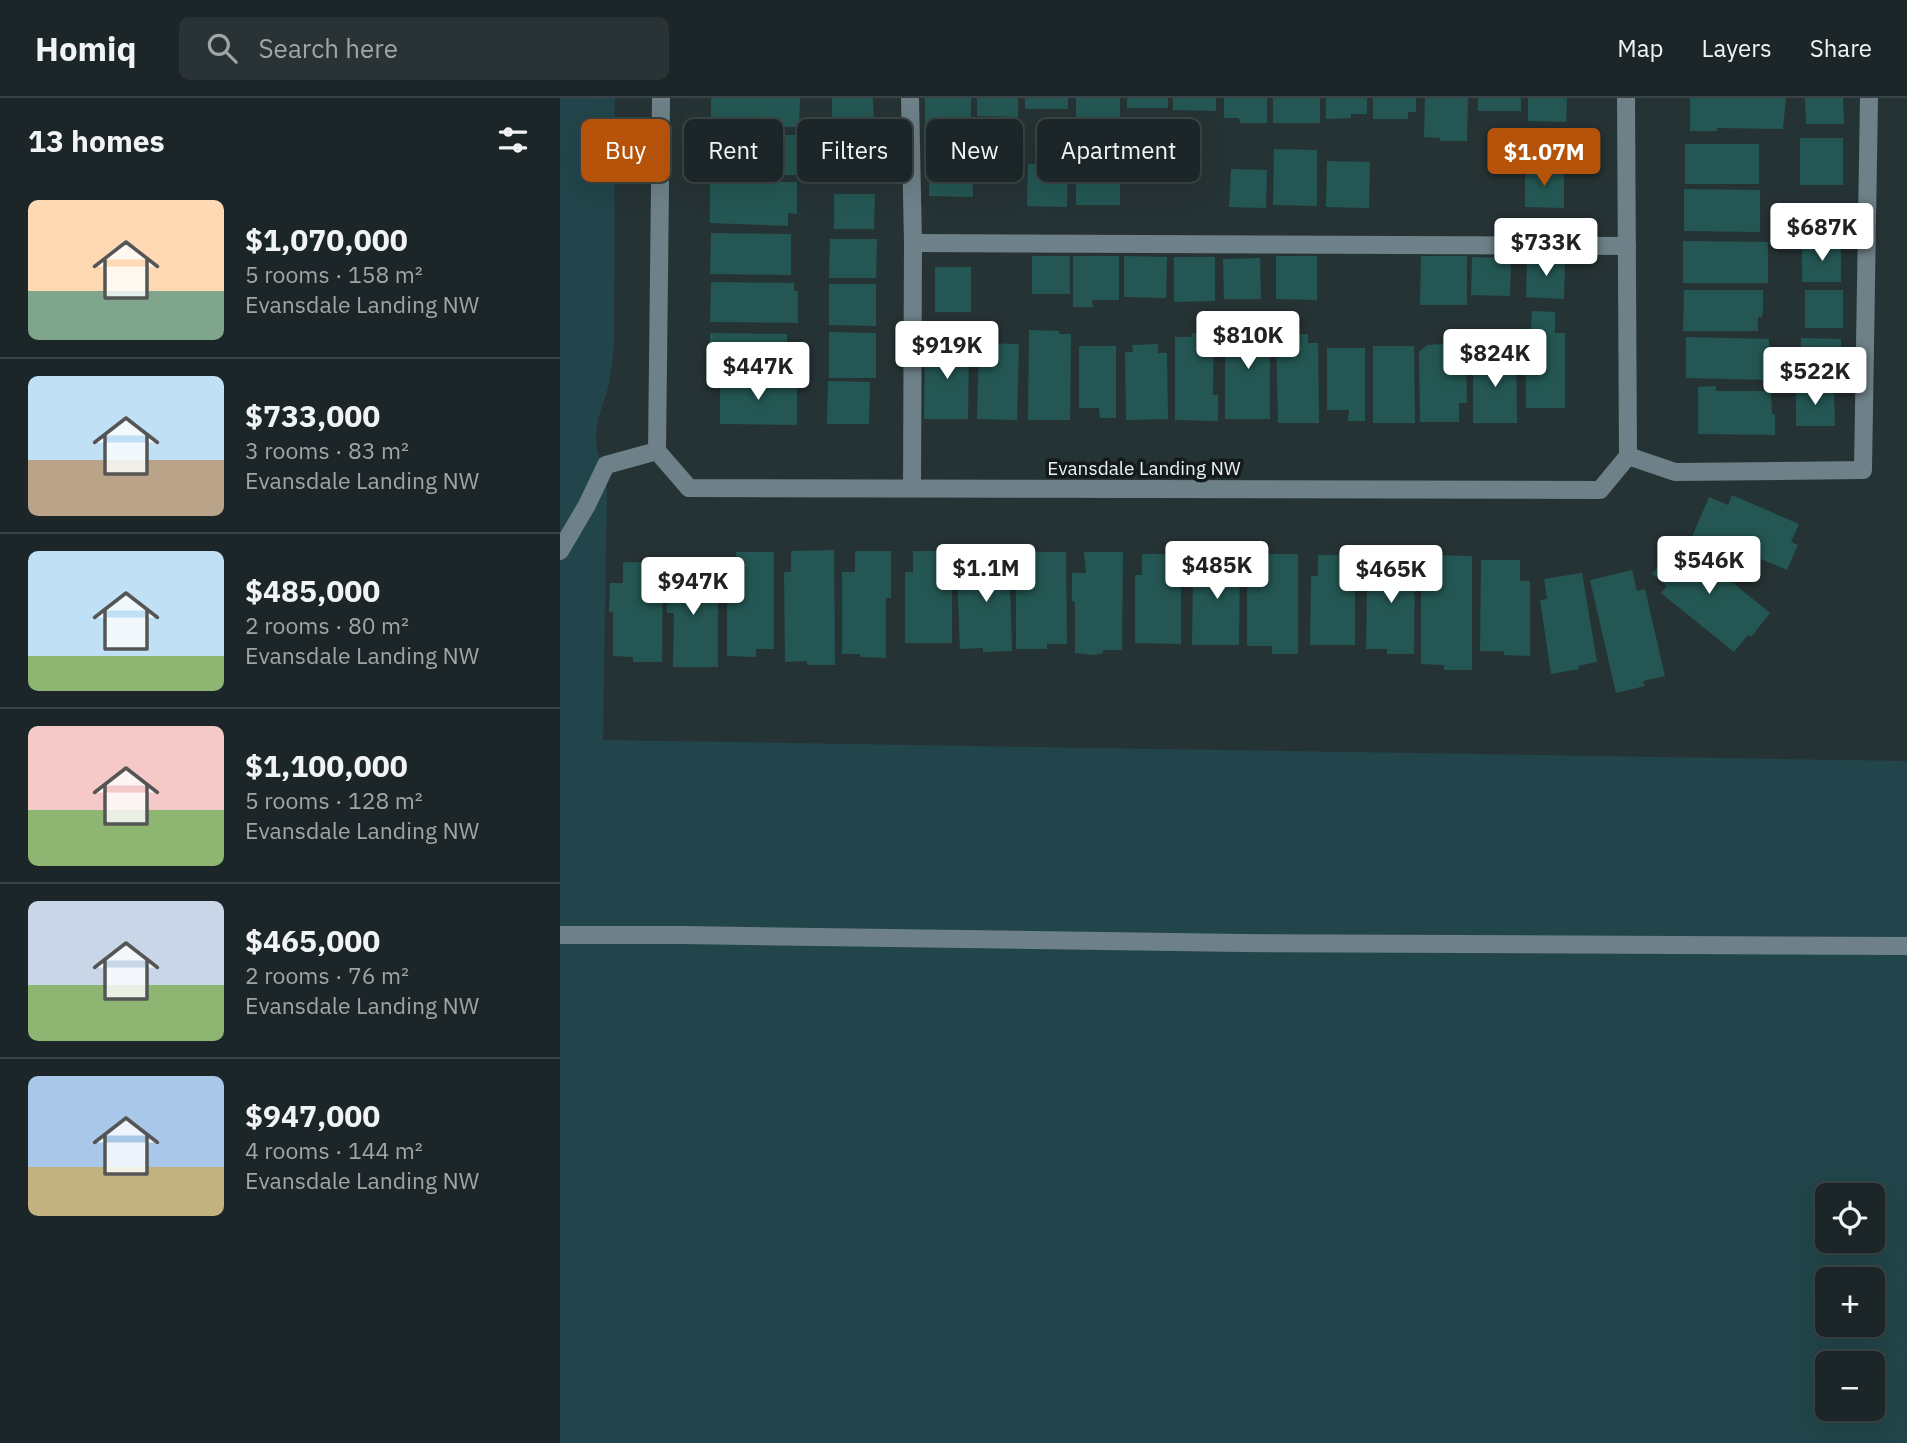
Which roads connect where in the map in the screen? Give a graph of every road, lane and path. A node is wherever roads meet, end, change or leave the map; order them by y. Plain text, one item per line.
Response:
1 (661, 98) edge
2 (910, 98) edge
3 (1626, 98) edge
4 (1869, 98) edge
5 (913, 243) junction
6 (1627, 246) junction
7 (657, 451) junction
8 (1628, 456) junction
9 (912, 488) junction
10 (560, 551) edge
11 (560, 935) edge
12 (1907, 946) edge

1 - 7 street
2 - 5 street
3 - 6 street
4 - 8 street
5 - 6 street
5 - 9 street
6 - 8 street
7 - 9 street, Evansdale Landing NW
7 - 10 street
8 - 9 street, Evansdale Landing NW
11 - 12 street

